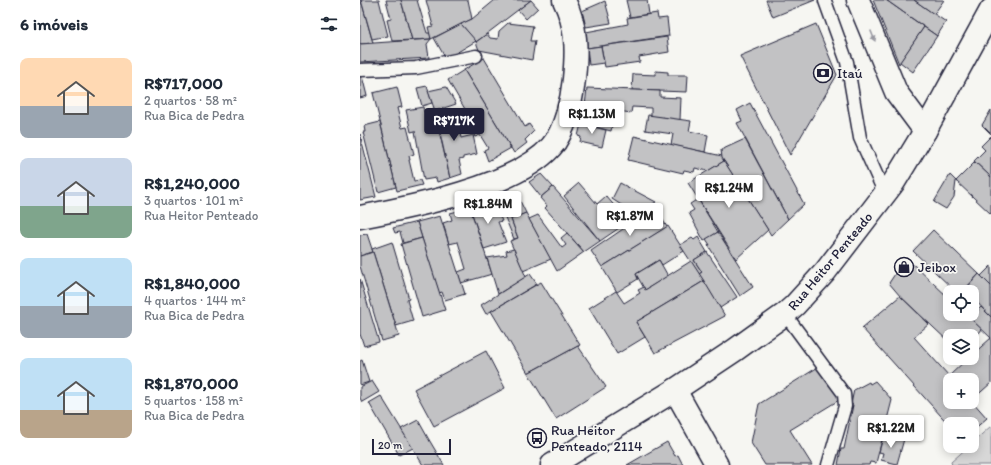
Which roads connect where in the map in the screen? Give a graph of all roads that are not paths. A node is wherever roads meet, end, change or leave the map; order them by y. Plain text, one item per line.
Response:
1 (564, 0) edge
2 (858, 0) edge
3 (826, 1) dead end
4 (991, 10) edge
5 (476, 56) dead end
6 (360, 70) edge
7 (925, 131) junction
8 (885, 194) junction
9 (360, 217) edge
10 (785, 314) junction
11 (675, 390) junction
12 (552, 465) edge
13 (717, 465) edge
14 (828, 465) edge

1 - 9 main road
2 -> 7 main road
3 - 8 lane
4 - 7 main road, Rua Heitor Penteado
5 - 6 lane
7 - 8 main road, Rua Heitor Penteado
8 - 10 main road, Rua Heitor Penteado
10 - 11 main road, Rua Heitor Penteado
10 - 14 lane
11 - 12 main road, Rua Heitor Penteado
11 - 13 main road

